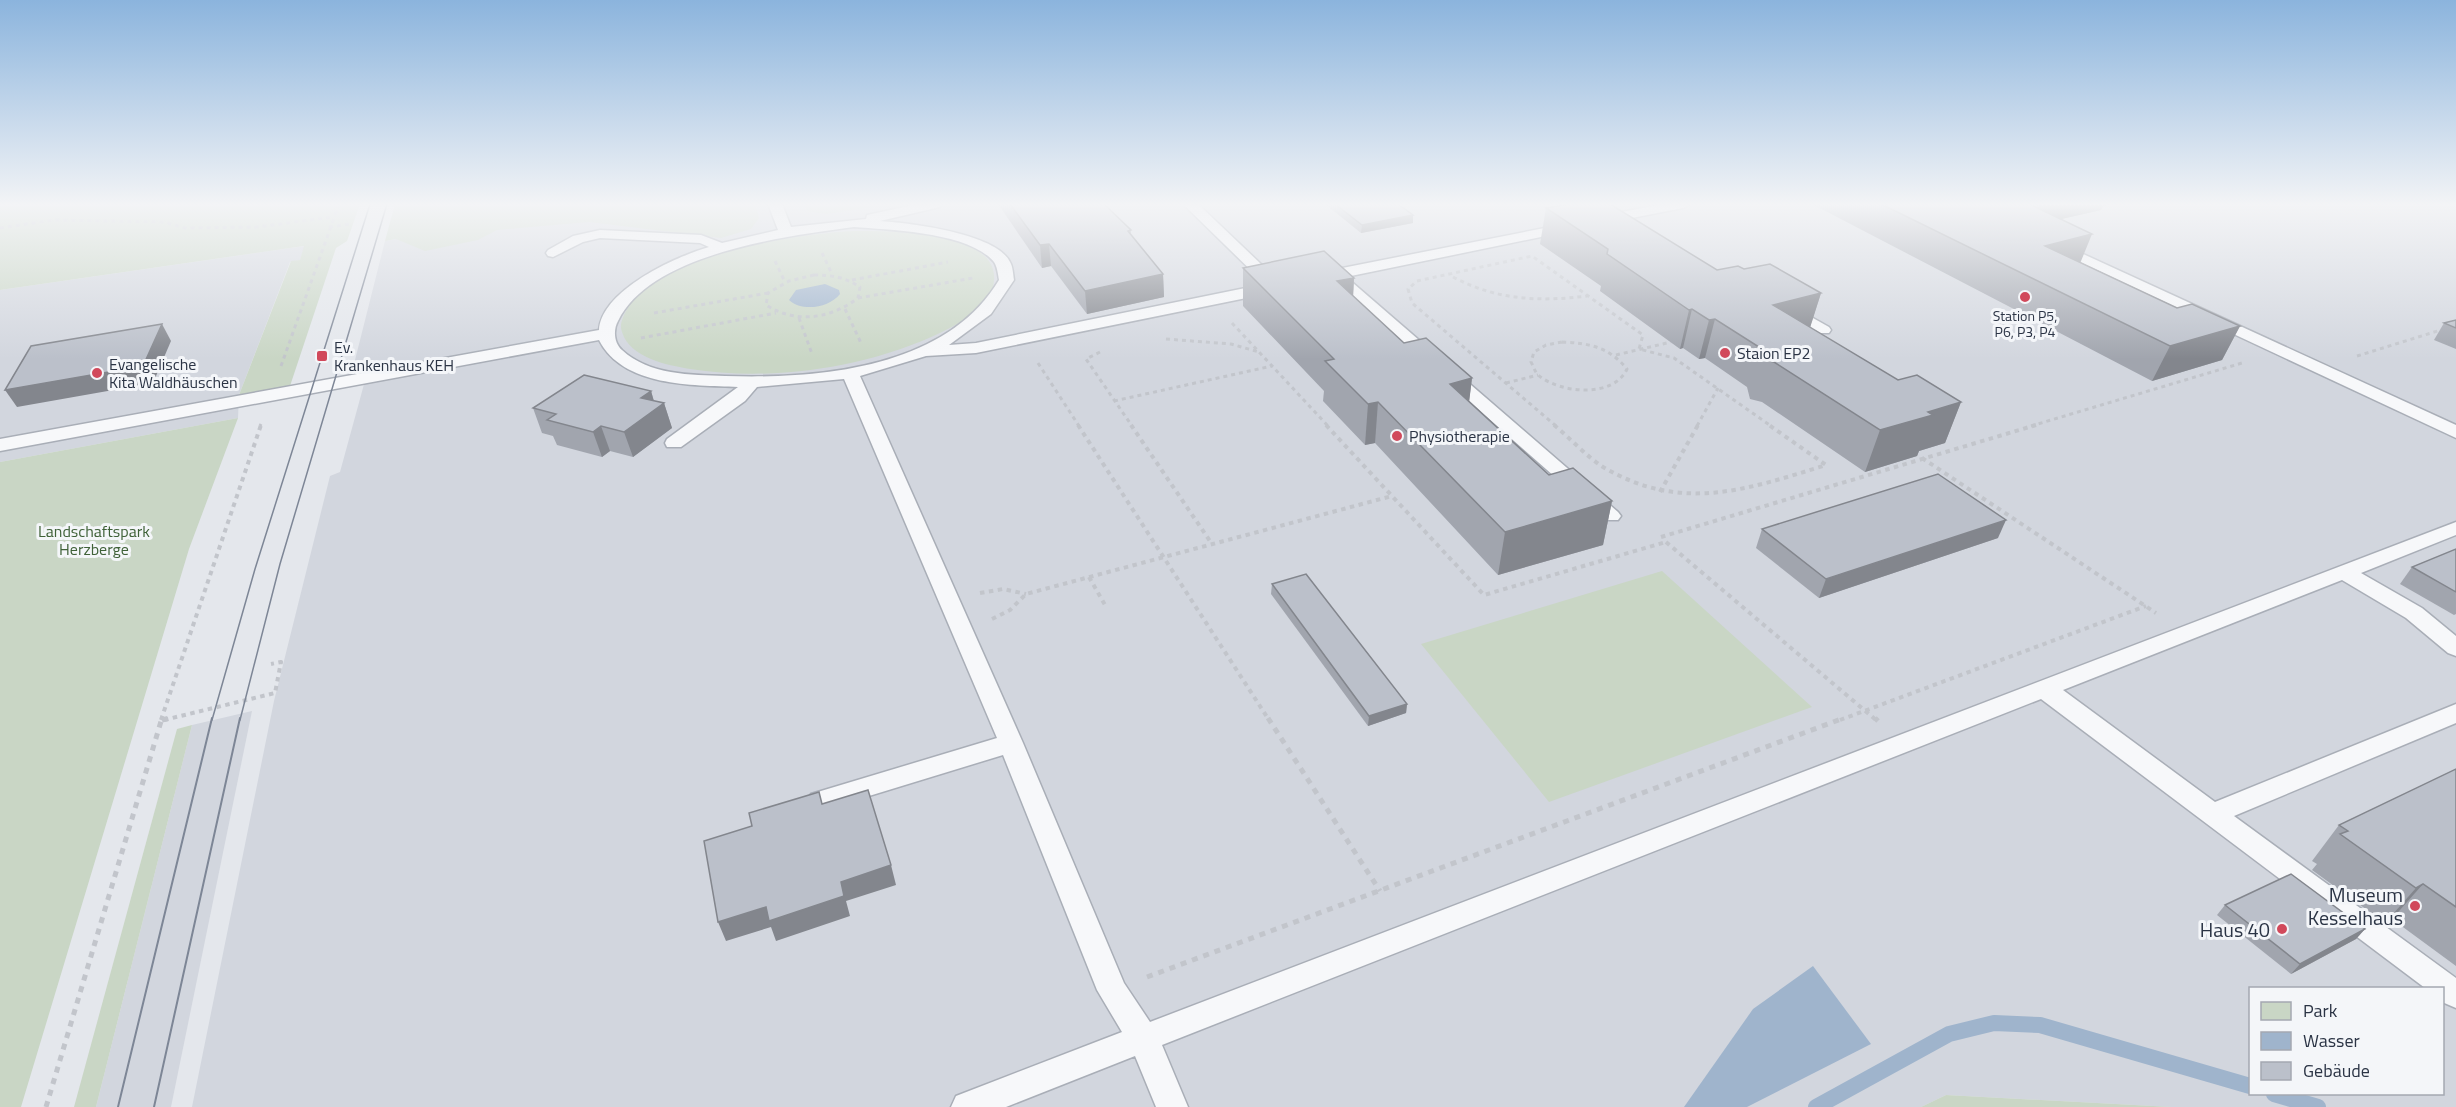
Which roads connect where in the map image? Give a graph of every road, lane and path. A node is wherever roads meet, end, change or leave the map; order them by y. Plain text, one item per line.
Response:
1 (319, 256) edge
2 (699, 256) edge
3 (986, 256) edge
4 (996, 256) edge
5 (1249, 256) edge
6 (1425, 256) joint
7 (2078, 256) edge
8 (1005, 272) junction
9 (1447, 273) junction
10 (1335, 275) junction
11 (851, 280) junction
12 (1311, 280) edge
13 (768, 293) junction
14 (1588, 296) junction
15 (858, 298) junction
16 (1211, 300) junction
17 (1773, 300) edge
18 (845, 309) junction
19 (776, 313) junction
20 (799, 318) junction
21 (2445, 328) dead end
22 (1823, 330) dead end
23 (608, 333) junction
24 (1156, 339) dead end
25 (1671, 342) edge
26 (1109, 348) dead end
27 (1639, 349) junction
28 (922, 351) junction
29 (2283, 351) junction
30 (1260, 352) junction
31 (1616, 355) junction
32 (1035, 357) dead end
33 (1273, 366) junction
34 (2319, 368) junction
35 (861, 370) junction
36 (821, 378) junction
37 (751, 383) junction
38 (1718, 388) junction
39 (271, 396) junction
40 (1114, 401) junction
41 (2456, 432) edge
42 (674, 443) dead end
43 (0, 445) edge
44 (1921, 458) junction
45 (1660, 492) junction
46 (1392, 496) junction
47 (1611, 516) dead end
48 (2456, 528) edge
49 (1666, 542) junction
50 (1212, 544) junction
51 (1163, 557) junction
52 (2344, 572) junction
53 (1089, 577) junction
54 (1026, 594) junction
55 (949, 600) junction
56 (1105, 605) dead end
57 (2146, 606) junction
58 (960, 626) junction
59 (2188, 633) junction
60 (2456, 648) edge
61 (271, 664) dead end
62 (2046, 690) junction
63 (1865, 710) junction
64 (2456, 713) edge
65 (161, 720) junction
66 (1011, 743) junction
67 (1904, 744) junction
68 (820, 801) edge
69 (2212, 814) junction
70 (1380, 891) junction
71 (1112, 990) junction
72 (2456, 995) edge
73 (1144, 1039) junction
74 (46, 1107) edge
75 (966, 1107) edge
76 (1172, 1107) edge

1 - 39 path
2 - 23 lane
3 - 11 path
4 - 8 lane
5 - 16 lane
6 - 9 path
6 - 10 lane
7 - 29 lane
8 - 15 path
8 - 28 lane
9 - 14 path
9 - 14 path
9 - 45 path
10 - 12 lane
10 - 47 lane
11 - 13 path
11 - 15 path
13 - 19 path
13 - 23 path
14 - 27 path
15 - 18 path
16 - 28 lane
16 - 30 path
17 - 22 lane
18 - 20 path
18 - 35 path
19 - 20 path
19 - 23 path
20 - 36 path
21 - 34 path
23 - 37 lane
23 - 39 lane
24 - 30 path
25 - 27 path
26 - 40 path
27 - 31 path
27 - 38 path
28 - 35 lane
29 - 34 lane
29 - 44 path
30 - 33 path
31 - 31 path
32 - 51 path
33 - 40 path
33 - 46 path
34 - 41 lane
35 - 36 lane
35 - 55 lane
36 - 37 lane
37 - 42 lane
38 - 45 path
38 - 45 path
39 - 43 lane
39 - 65 path
40 - 50 path
44 - 49 path
44 - 57 path
46 - 49 path
46 - 50 path
48 - 52 lane
49 - 63 path
50 - 51 path
51 - 53 path
51 - 70 path
52 - 59 lane
52 - 60 lane
53 - 54 path
53 - 56 path
54 - 55 path
54 - 58 path
55 - 58 lane
57 - 59 path
57 - 63 path
58 - 66 lane
59 - 62 lane
61 - 65 path
62 - 67 lane
62 - 69 lane
63 - 67 path
63 - 70 path
64 - 69 lane
65 - 74 path
66 - 68 lane
66 - 71 lane
67 - 73 lane
69 - 72 lane
70 - 71 path
71 - 73 lane
73 - 75 lane
73 - 76 lane

